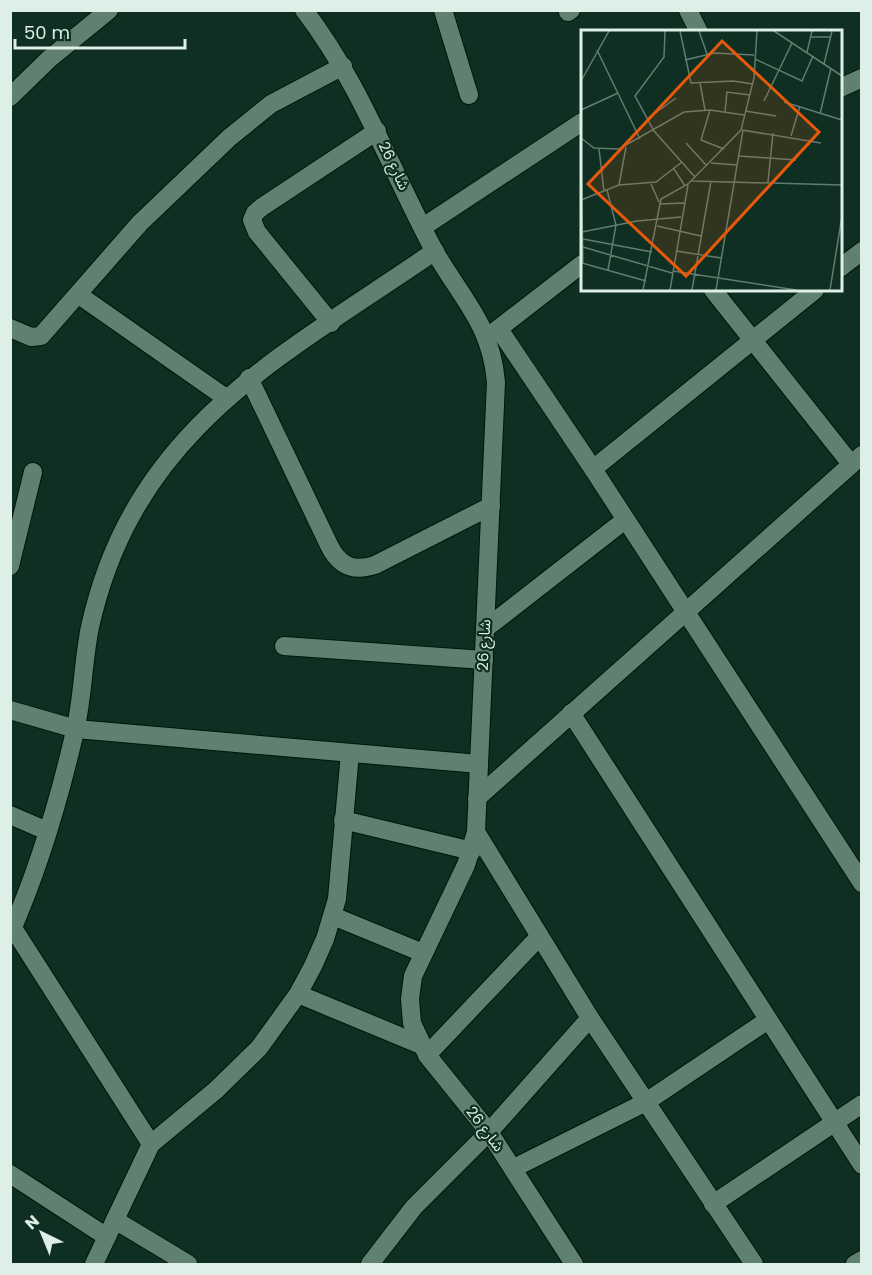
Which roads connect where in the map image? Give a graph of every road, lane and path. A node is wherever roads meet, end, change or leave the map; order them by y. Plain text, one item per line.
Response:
1 (109, 10) edge
2 (304, 10) edge
3 (442, 10) edge
4 (688, 10) edge
5 (698, 30) edge
6 (343, 66) junction
7 (861, 78) edge
8 (842, 87) edge
9 (469, 95) dead end
10 (10, 97) edge
11 (581, 123) edge
12 (377, 131) junction
13 (423, 227) junction
14 (435, 251) junction
15 (861, 251) edge
16 (581, 265) edge
17 (842, 266) edge
18 (714, 291) edge
19 (814, 291) edge
20 (79, 295) junction
21 (331, 322) junction
22 (10, 328) edge
23 (493, 333) junction
24 (753, 340) junction
25 (249, 378) junction
26 (226, 398) junction
27 (856, 460) edge
28 (593, 470) junction
29 (33, 472) dead end
30 (491, 506) junction
31 (625, 520) junction
32 (10, 566) edge
33 (685, 610) junction
34 (485, 629) junction
35 (284, 646) dead end
36 (484, 660) junction
37 (10, 710) edge
38 (571, 713) junction
39 (76, 729) junction
40 (350, 753) junction
41 (479, 764) junction
42 (477, 798) junction
43 (10, 815) edge
44 (343, 820) junction
45 (47, 831) junction
46 (476, 831) junction
47 (471, 851) junction
48 (861, 883) edge
49 (333, 916) junction
50 (12, 931) edge
51 (539, 937) junction
52 (423, 953) junction
53 (298, 994) junction
54 (590, 1018) junction
55 (768, 1020) junction
56 (424, 1050) junction
57 (646, 1102) junction
58 (861, 1104) edge
59 (834, 1123) junction
60 (489, 1132) junction
61 (152, 1144) junction
62 (861, 1165) edge
63 (514, 1168) junction
64 (10, 1174) edge
65 (713, 1204) junction
66 (115, 1220) junction
67 (107, 1237) junction
68 (861, 1260) edge
69 (94, 1264) edge
70 (188, 1264) edge
71 (370, 1264) edge
72 (574, 1264) edge
73 (754, 1264) edge
74 (855, 1264) edge

1 - 10 street
2 - 6 street, شارع 26
3 - 9 street
4 - 5 street
6 - 12 street, شارع 26
6 - 20 street
7 - 8 street
11 - 13 street
12 - 13 street, شارع 26
12 - 21 street
13 - 14 street, شارع 26
14 - 21 street
14 - 23 street, شارع 26
15 - 17 street
16 - 23 street
18 - 24 street
19 - 24 street
20 - 22 street
20 - 26 street
21 - 25 street
23 - 28 street
23 - 30 street, شارع 26
24 - 27 street
24 - 28 street
25 - 26 street
25 - 30 street
26 - 39 street
27 - 33 street
28 - 31 street
29 - 32 street
30 - 34 street, شارع 26
31 - 33 street
31 - 34 street
33 - 38 street
33 - 48 street
34 - 36 street, شارع 26
35 - 36 street
36 - 41 street, شارع 26
37 - 39 street
38 - 42 street
38 - 55 street
39 - 40 street
39 - 45 street
40 - 41 street
40 - 44 street
41 - 42 street, شارع 26
42 - 46 street, شارع 26
43 - 45 street
44 - 47 street
44 - 49 street
45 - 50 street
46 - 47 street, شارع 26
46 - 51 street
47 - 52 street, شارع 26
49 - 52 street
49 - 53 street
50 - 61 street
51 - 54 street
51 - 56 street
52 - 56 street, شارع 26
53 - 56 street
53 - 61 street
54 - 57 street
54 - 60 street
55 - 57 street
55 - 59 street
56 - 60 street, شارع 26
57 - 63 street
57 - 65 street
58 - 59 street
59 - 62 street
59 - 65 street
60 - 63 street, شارع 26
60 - 71 street
61 - 66 street
63 - 72 street, شارع 26
64 - 67 street
65 - 73 street
66 - 67 street
66 - 70 street
67 - 69 street
68 - 74 street

